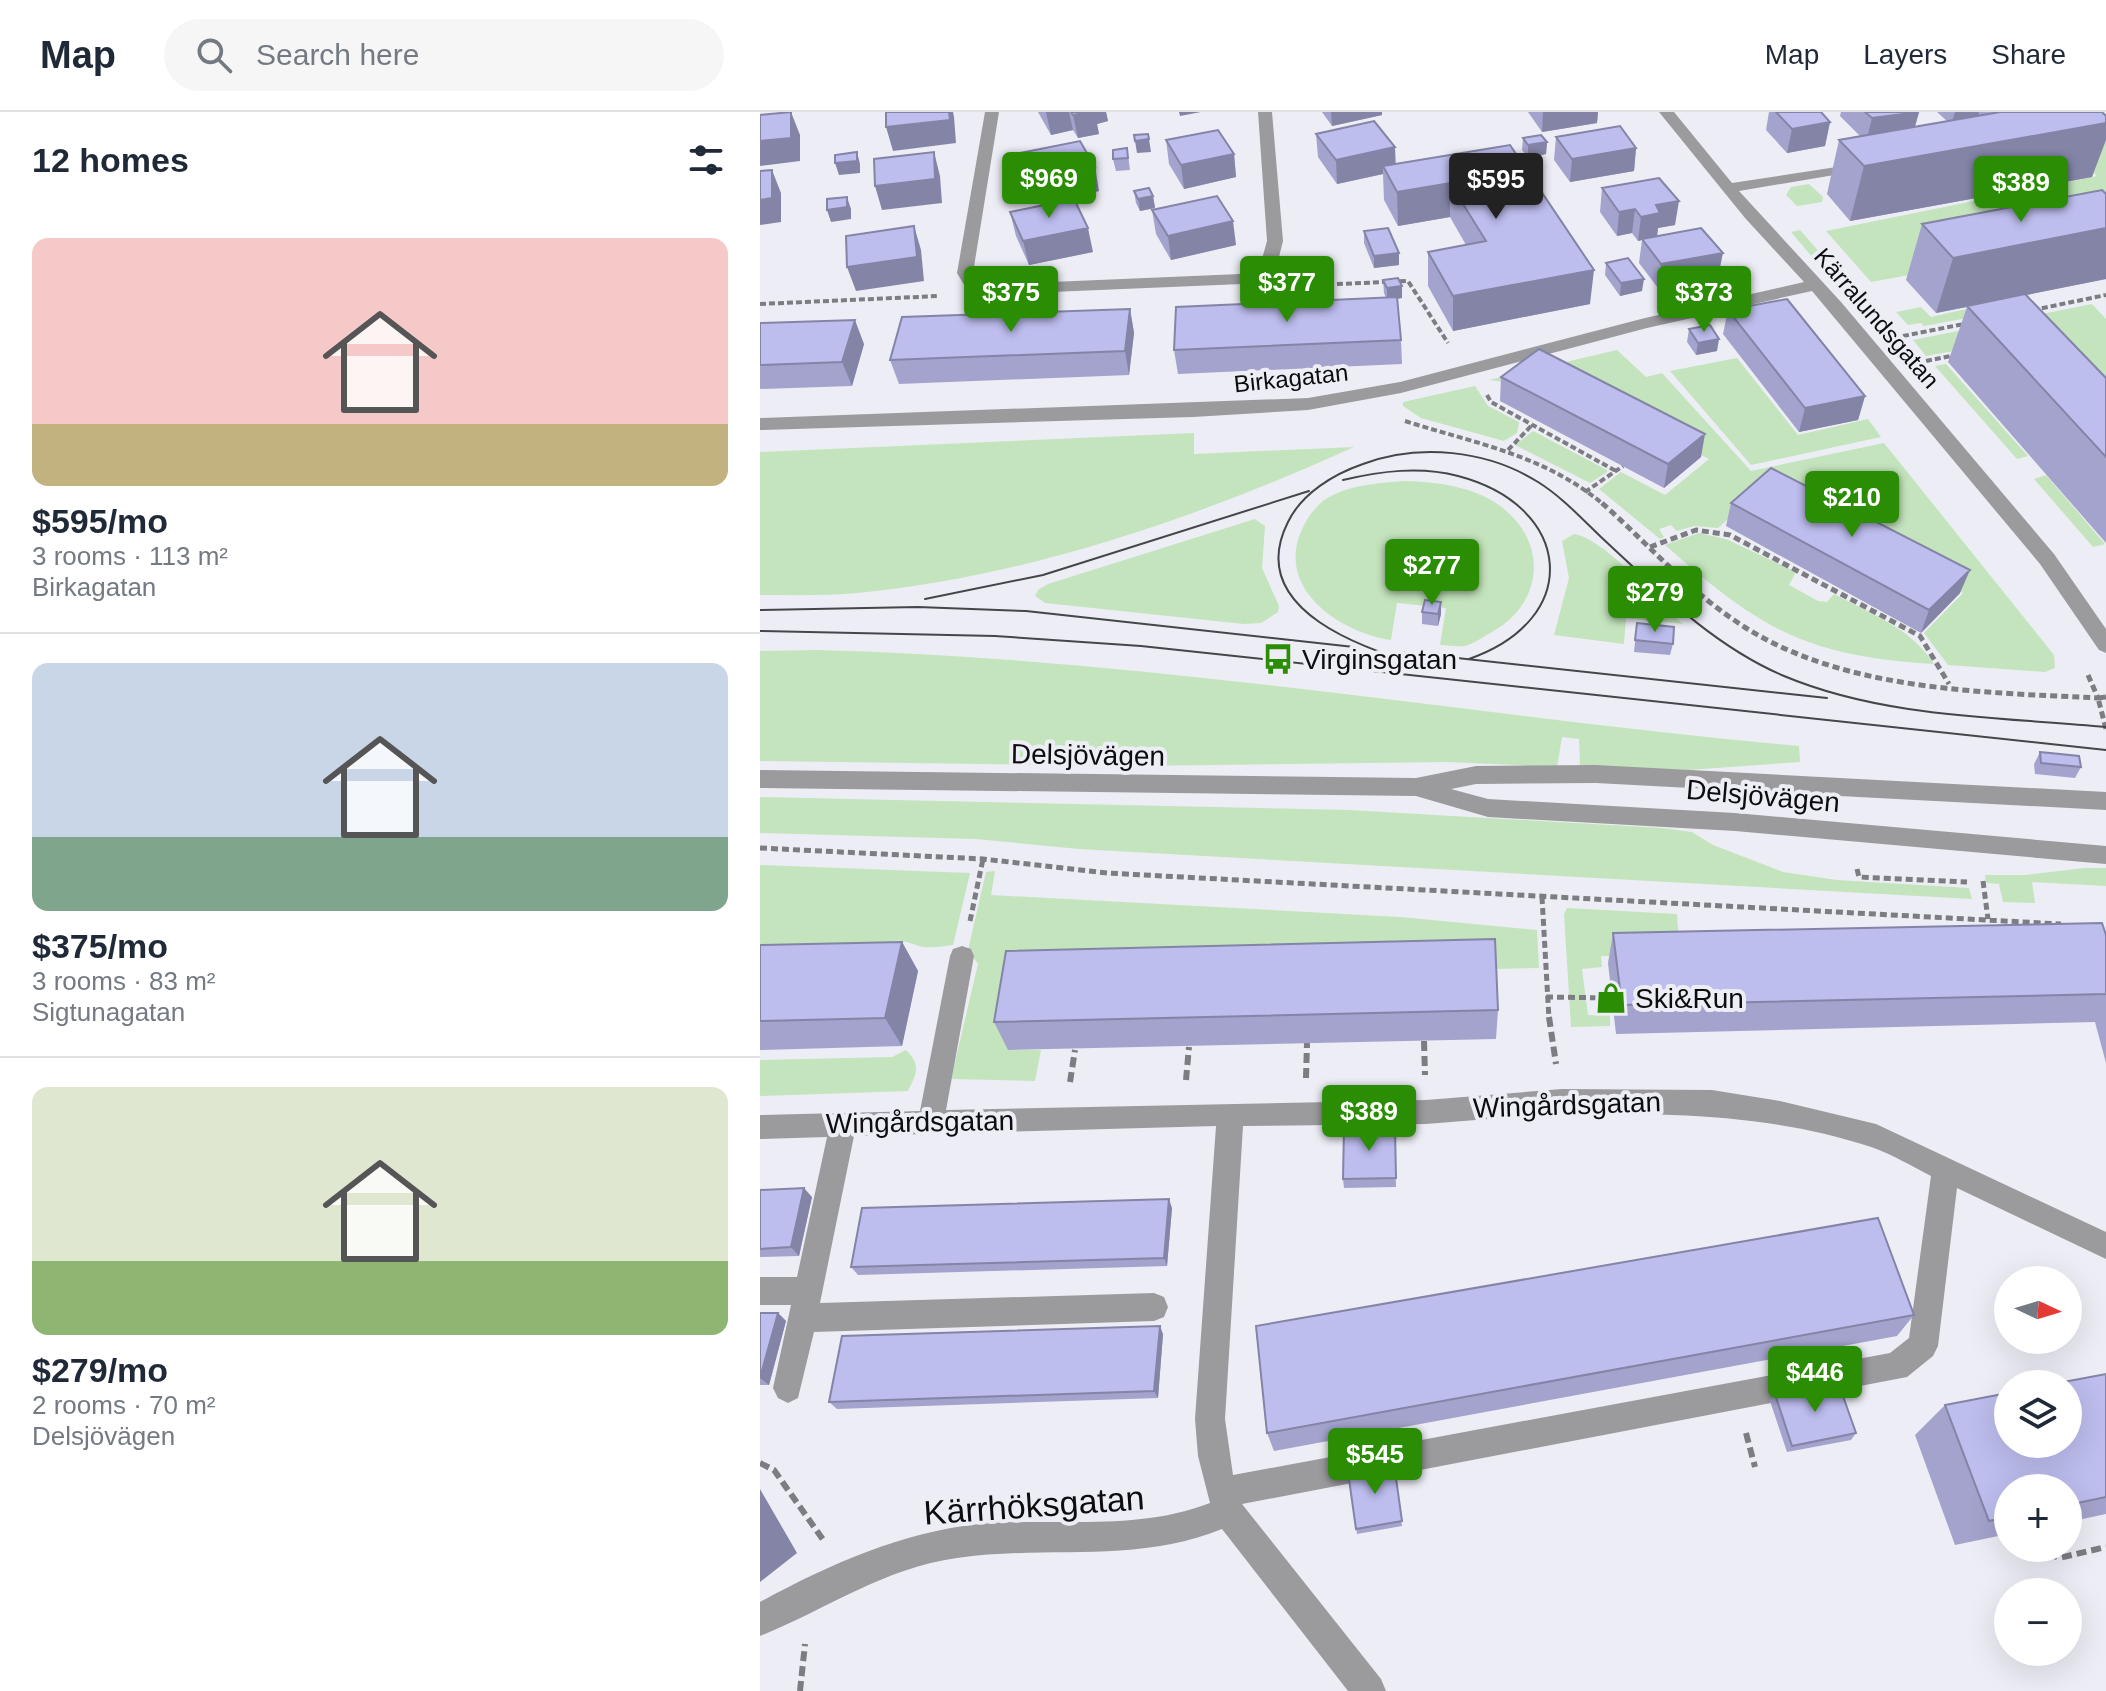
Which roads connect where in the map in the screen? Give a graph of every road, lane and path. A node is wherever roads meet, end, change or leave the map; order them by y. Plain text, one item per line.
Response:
1 (992, 112) edge
2 (1265, 112) edge
3 (1666, 112) edge
4 (1876, 162) edge
5 (1728, 188) junction
6 (1253, 276) junction
7 (972, 284) junction
8 (1814, 285) junction
9 (2106, 295) edge
10 (760, 304) edge
11 (2033, 310) edge
12 (1974, 322) dead end
13 (1899, 336) dead end
14 (1963, 353) dead end
15 (1921, 361) dead end
16 (1467, 368) junction
17 (1367, 394) junction
18 (1537, 420) edge
19 (760, 424) edge
20 (1532, 426) junction
21 (1508, 450) junction
22 (1623, 466) edge
23 (1616, 471) junction
24 (1585, 492) junction
25 (1650, 547) junction
26 (2047, 559) junction
27 (2106, 613) edge
28 (2106, 645) edge
29 (1950, 685) junction
30 (2106, 697) edge
31 (2098, 698) junction
32 (2106, 729) edge
33 (760, 779) edge
34 (1416, 787) junction
35 (2106, 801) edge
36 (760, 848) edge
37 (2106, 855) edge
38 (983, 859) junction
39 (1857, 869) dead end
40 (1982, 875) dead end
41 (1984, 883) junction
42 (1542, 897) junction
43 (1988, 919) junction
44 (2074, 925) edge
45 (962, 956) joint
46 (1546, 997) junction
47 (1611, 998) dead end
48 (1562, 1101) junction
49 (1230, 1114) junction
50 (931, 1122) junction
51 (843, 1124) junction
52 (760, 1127) edge
53 (1946, 1167) junction
54 (2106, 1246) edge
55 (760, 1291) edge
56 (807, 1305) junction
57 (1154, 1307) dead end
58 (788, 1388) dead end
59 (760, 1463) edge
60 (1226, 1501) junction
61 (2106, 1547) edge
62 (2082, 1554) edge
63 (850, 1577) junction
64 (760, 1620) edge
65 (1369, 1691) edge

1 - 7 street
2 - 6 street
3 - 5 street, Kärralundsgatan
4 - 5 street
5 - 8 street, Kärralundsgatan
6 - 7 street
6 - 16 path
7 - 10 path
8 - 16 street, Birkagatan
8 - 26 street, Kärralundsgatan
9 - 11 path
12 - 13 path
14 - 15 path
16 - 17 street, Birkagatan
16 - 20 path
17 - 19 street, Birkagatan
17 - 21 path
18 - 20 path
20 - 21 path
20 - 23 path
21 - 24 path
22 - 23 path
23 - 24 path
24 - 25 path
25 - 29 path
25 - 29 path
26 - 27 street, Kärralundsgatan
26 - 28 street, Kärralundsgatan
29 - 31 path
30 - 31 path
31 - 32 path
33 - 34 street, Delsjövägen
34 - 35 street, Delsjövägen
34 - 37 street, Delsjövägen
36 - 38 path
38 - 42 path
38 - 45 path
39 - 41 path
40 - 41 path
41 - 43 path
42 - 43 path
42 - 46 path
43 - 44 path
45 - 50 street
46 - 47 path
46 - 48 path
48 - 49 street, Wingårdsgatan
48 - 53 street, Wingårdsgatan
49 - 50 street, Wingårdsgatan
49 - 60 street
50 - 51 street, Wingårdsgatan
51 - 52 street, Wingårdsgatan
51 - 56 street
53 - 54 street, Wingårdsgatan
53 - 60 street, Kärrhöksgatan
55 - 56 street
56 - 57 street
56 - 58 street
59 - 63 path
60 - 63 street, Kärrhöksgatan
60 - 65 street
61 - 62 path
63 - 64 street, Kärrhöksgatan

